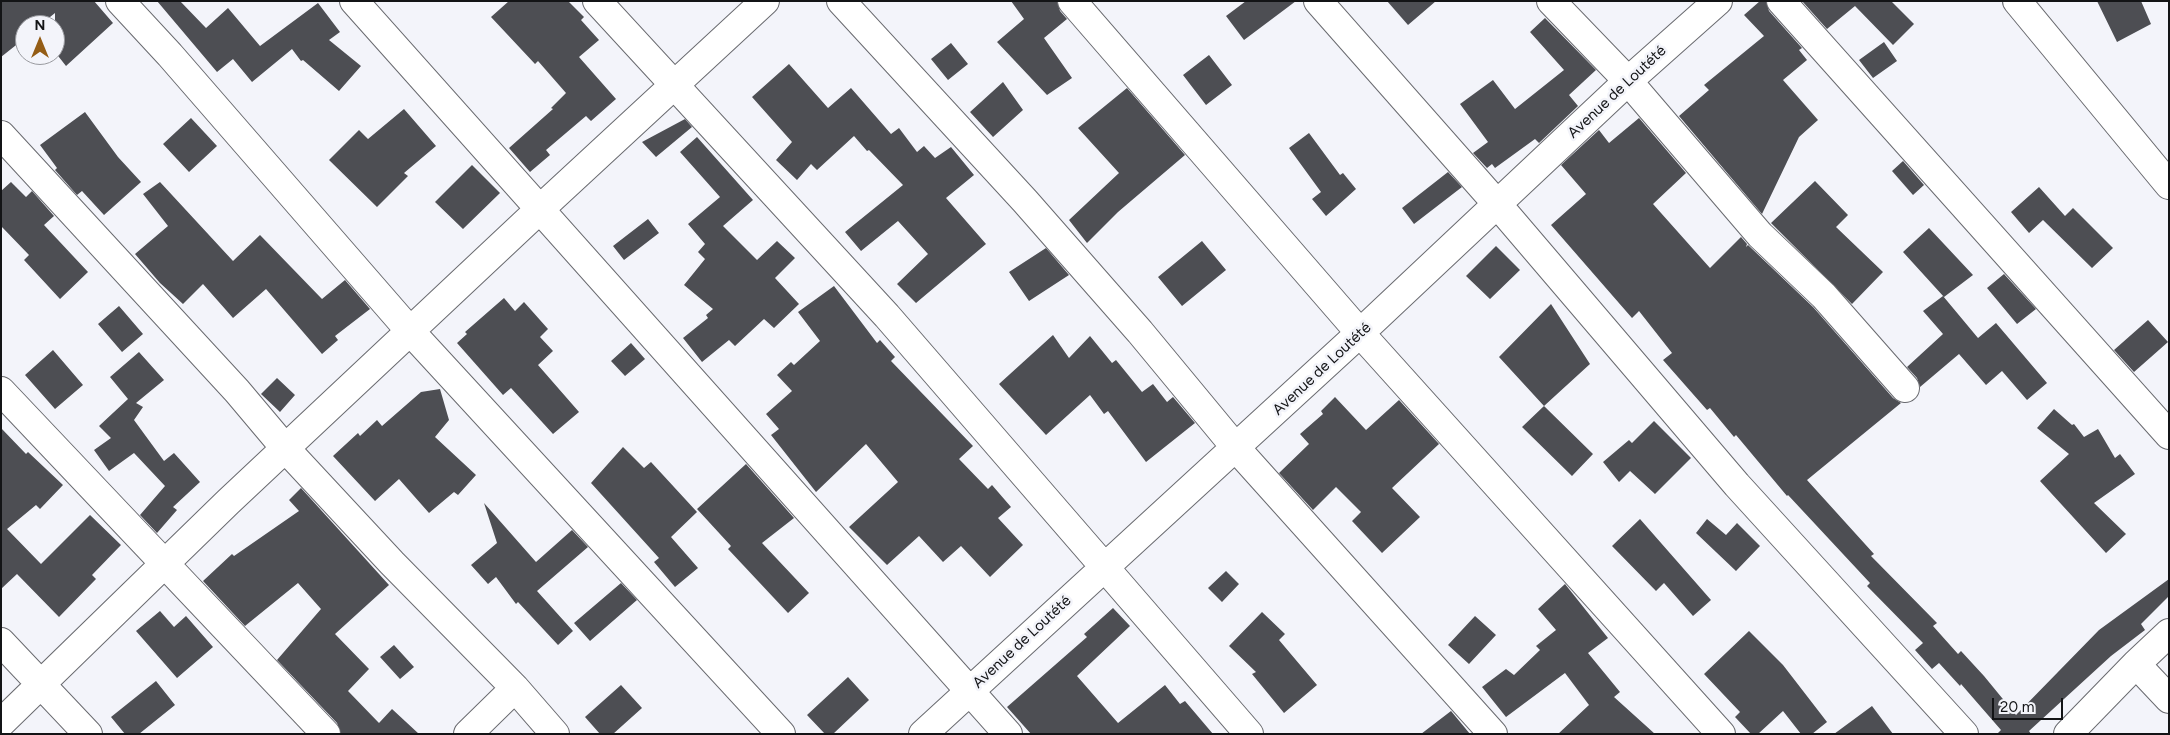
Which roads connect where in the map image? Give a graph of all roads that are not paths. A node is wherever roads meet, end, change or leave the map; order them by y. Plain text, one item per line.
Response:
1 (120, 1) edge
2 (354, 1) edge
3 (597, 1) edge
4 (765, 1) edge
5 (841, 1) edge
6 (1072, 1) edge
7 (1318, 1) edge
8 (1551, 1) edge
9 (1718, 1) edge
10 (1781, 1) edge
11 (2017, 1) edge
12 (1628, 81) junction
13 (674, 86) junction
14 (1, 135) edge
15 (2169, 185) edge
16 (1498, 205) junction
17 (539, 210) junction
18 (410, 331) junction
19 (1360, 333) junction
20 (1905, 388) dead end
21 (1, 391) edge
22 (2169, 434) edge
23 (285, 448) junction
24 (1236, 448) junction
25 (166, 564) junction
26 (1103, 567) junction
27 (2169, 633) edge
28 (1, 642) edge
29 (2136, 664) junction
30 (41, 685) junction
31 (515, 688) junction
32 (969, 690) junction
33 (2169, 699) edge
34 (1, 723) edge
35 (88, 734) edge
36 (326, 734) edge
37 (468, 734) edge
38 (555, 734) edge
39 (781, 734) edge
40 (922, 734) edge
41 (1008, 734) edge
42 (1249, 734) edge
43 (1493, 734) edge
44 (1720, 734) edge
45 (1964, 734) edge
46 (2068, 734) edge

1 - 18 street
2 - 17 street
3 - 13 street
4 - 13 street
5 - 24 street
6 - 19 street
7 - 16 street
8 - 12 street
9 - 12 street, Avenue de Loutété
10 - 22 street
11 - 15 street
12 - 16 street, Avenue de Loutété
12 - 20 street
13 - 17 street
13 - 26 street
14 - 23 street
16 - 19 street, Avenue de Loutété
16 - 45 street
17 - 18 street
17 - 32 street
18 - 23 street
18 - 39 street
19 - 24 street, Avenue de Loutété
19 - 44 street
21 - 25 street
23 - 25 street
23 - 31 street
24 - 26 street, Avenue de Loutété
24 - 43 street
25 - 30 street
25 - 36 street
26 - 32 street, Avenue de Loutété
26 - 42 street
27 - 29 street
28 - 30 street
29 - 33 street
29 - 46 street
30 - 34 street
30 - 35 street
31 - 37 street
31 - 38 street
32 - 40 street, Avenue de Loutété
32 - 41 street

